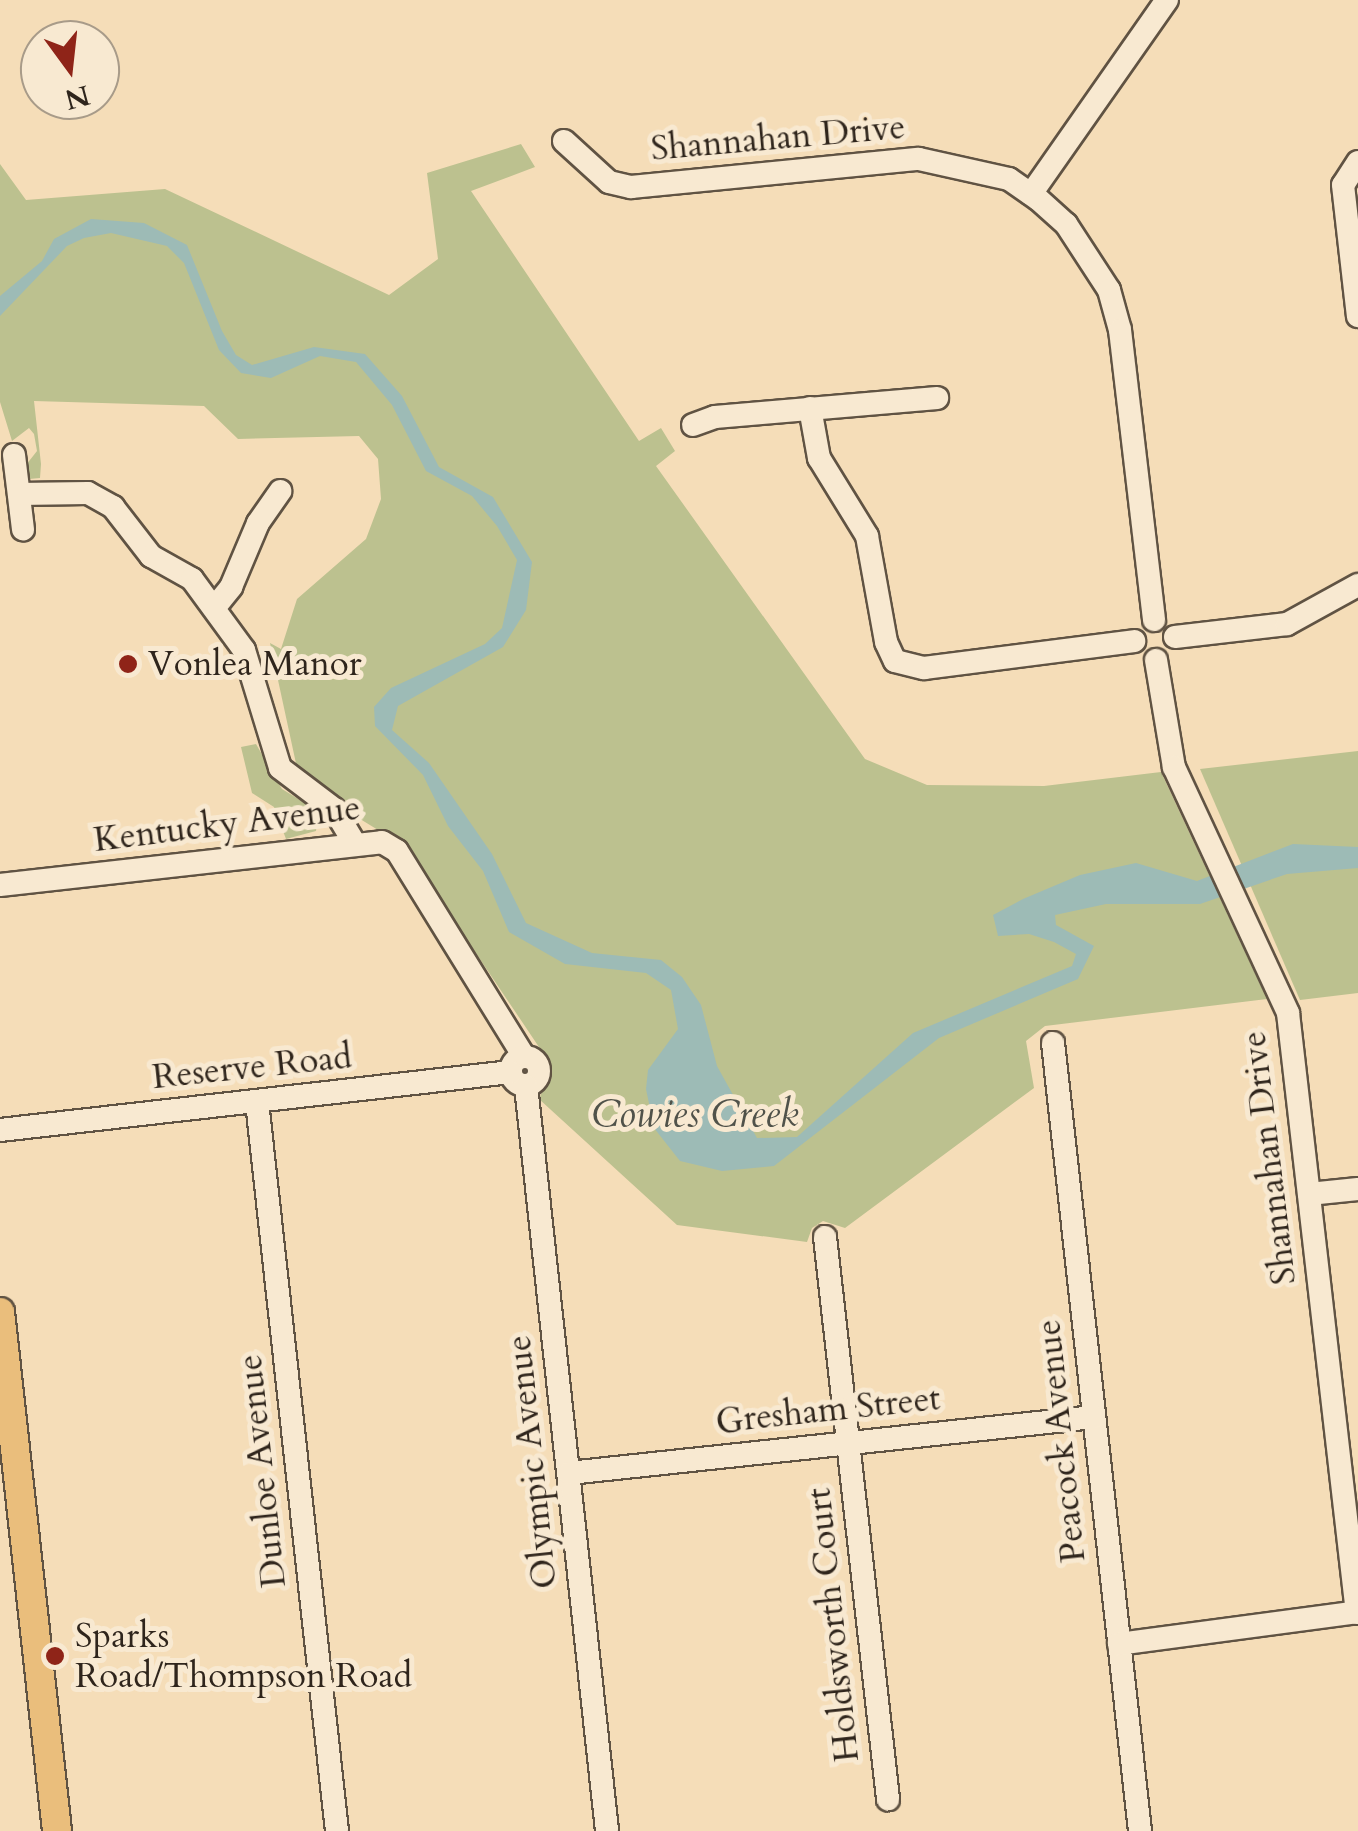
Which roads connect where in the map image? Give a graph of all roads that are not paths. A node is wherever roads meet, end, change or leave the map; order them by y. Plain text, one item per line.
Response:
1 (1166, 0) edge
2 (564, 141) dead end
3 (1358, 162) edge
4 (1031, 194) junction
5 (1358, 316) edge
6 (937, 398) dead end
7 (810, 408) junction
8 (693, 424) dead end
9 (14, 455) dead end
10 (280, 491) dead end
11 (19, 494) junction
12 (22, 529) dead end
13 (1358, 585) edge
14 (215, 607) junction
15 (1154, 620) junction
16 (1175, 638) junction
17 (1134, 642) junction
18 (1156, 660) junction
19 (353, 840) junction
20 (0, 885) edge
21 (1053, 1043) dead end
22 (520, 1072) junction
23 (257, 1102) junction
24 (0, 1130) edge
25 (1358, 1189) edge
26 (1309, 1194) junction
27 (825, 1237) dead end
28 (0, 1312) edge
29 (1094, 1417) junction
30 (848, 1443) junction
31 (568, 1473) junction
32 (1357, 1613) edge
33 (1118, 1644) junction
34 (888, 1798) dead end
35 (57, 1831) edge
36 (337, 1831) edge
37 (607, 1831) edge
38 (1140, 1831) edge

1 - 4 street
2 - 4 street, Shannahan Drive
3 - 5 street
4 - 15 street, Shannahan Drive
6 - 7 street
7 - 8 street
7 - 17 street
9 - 11 street
10 - 14 street
11 - 12 street
11 - 14 street
13 - 16 street
14 - 19 street
15 - 16 street
15 - 17 street
16 - 18 street
17 - 18 street
18 - 26 street, Shannahan Drive
19 - 20 street, Kentucky Avenue
19 - 22 street, Kentucky Avenue
21 - 29 street, Peacock Avenue
22 - 23 street, Reserve Road
22 - 31 street, Olympic Avenue
23 - 24 street, Reserve Road
23 - 36 street, Dunloe Avenue
25 - 26 street
26 - 32 street, Shannahan Drive
27 - 30 street, Holdsworth Court
28 - 35 main road
29 - 30 street, Gresham Street
29 - 33 street, Peacock Avenue
30 - 31 street, Gresham Street
30 - 34 street, Holdsworth Court
31 - 37 street, Olympic Avenue
32 - 33 street
33 - 38 street, Peacock Avenue

